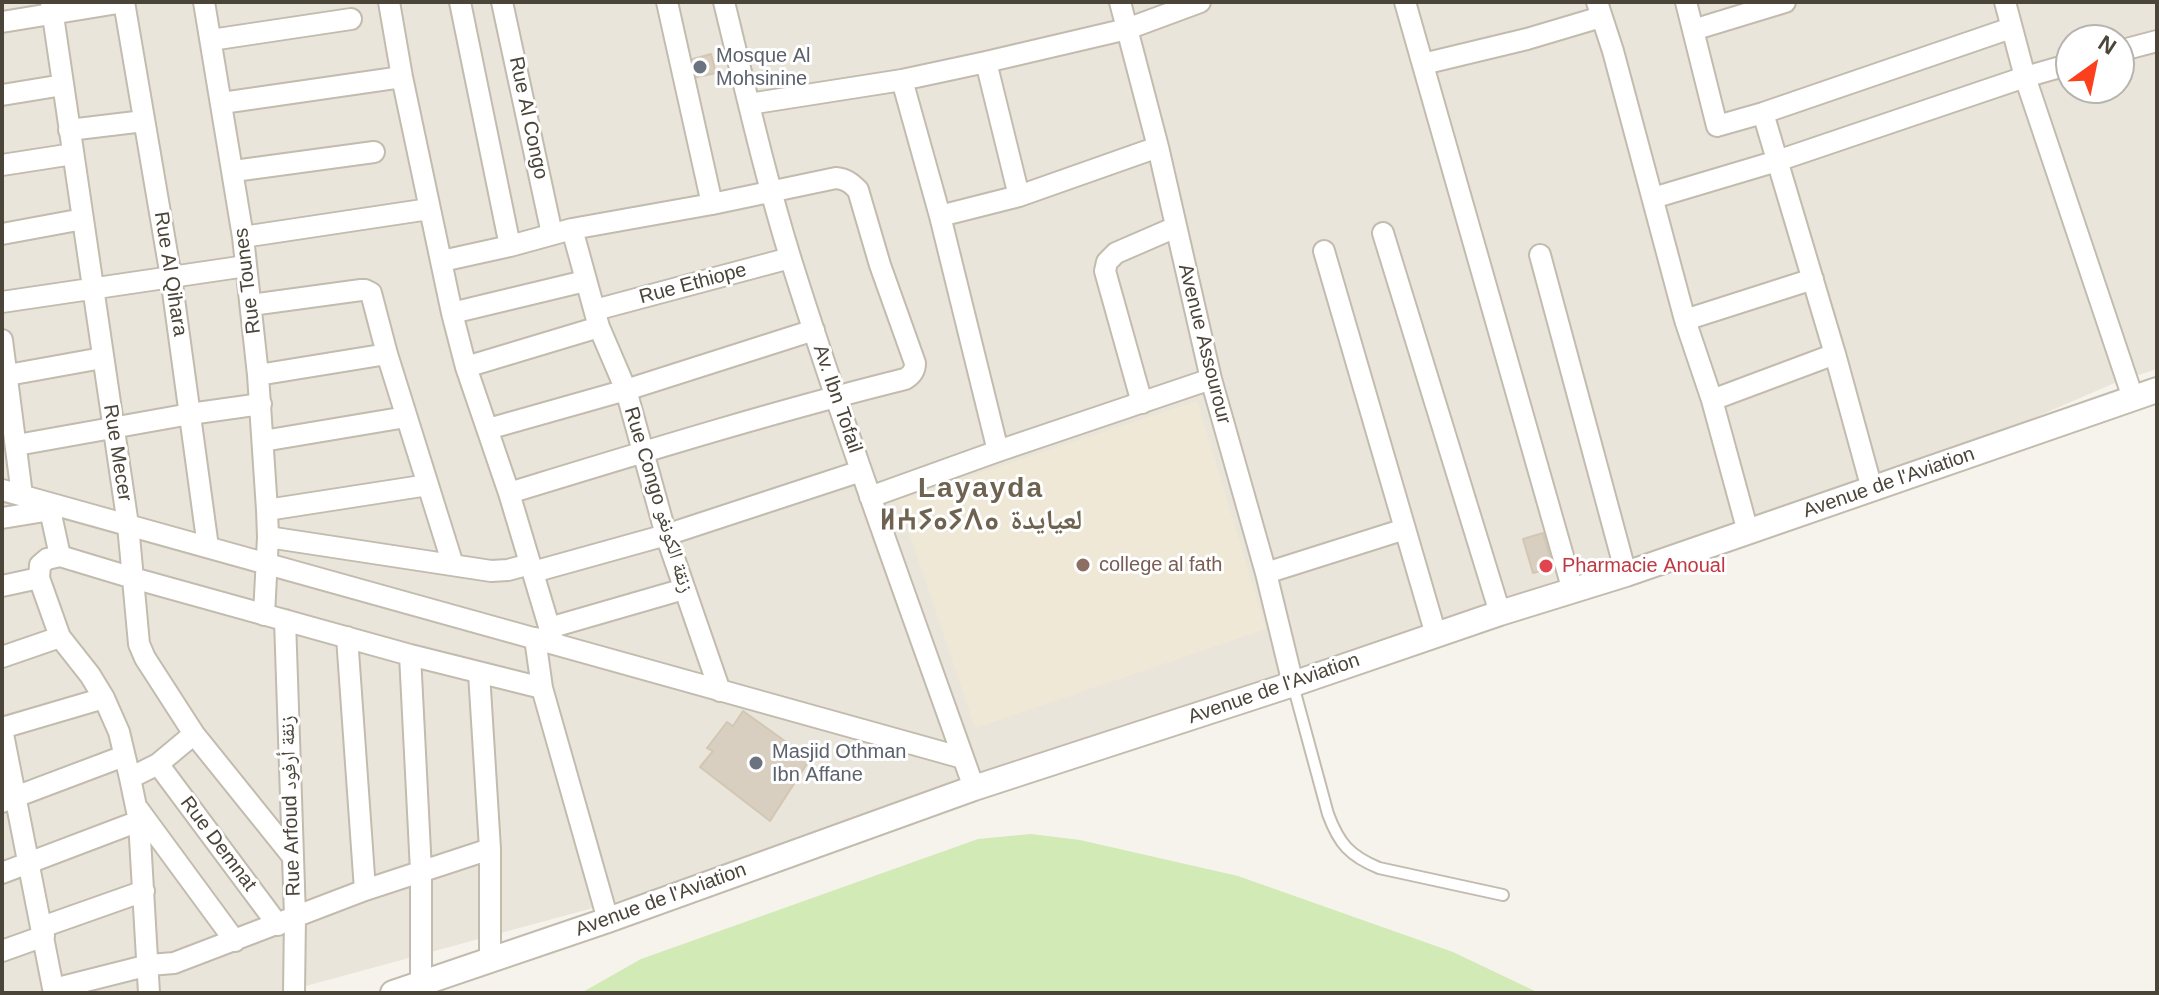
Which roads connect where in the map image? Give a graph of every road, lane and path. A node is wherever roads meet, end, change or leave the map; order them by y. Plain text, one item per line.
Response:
1 (124, 2) edge
2 (204, 2) edge
3 (389, 2) edge
4 (460, 2) edge
5 (502, 2) edge
6 (667, 2) edge
7 (724, 2) edge
8 (1120, 2) edge
9 (1200, 2) edge
10 (1405, 2) edge
11 (1686, 2) edge
12 (1785, 2) edge
13 (2005, 2) edge
14 (52, 8) edge
15 (1599, 9) edge
16 (351, 19) dead end
17 (2, 22) edge
18 (2011, 28) junction
19 (1127, 29) junction
20 (1693, 30) junction
21 (211, 40) junction
22 (2157, 41) edge
23 (2135, 47) edge
24 (986, 62) junction
25 (1423, 64) junction
26 (2055, 69) edge
27 (402, 77) junction
28 (2025, 77) junction
29 (902, 80) junction
30 (63, 85) junction
31 (2, 95) edge
32 (222, 103) junction
33 (749, 104) junction
34 (1763, 113) junction
35 (144, 121) junction
36 (69, 130) junction
37 (1158, 147) junction
38 (374, 152) dead end
39 (73, 154) junction
40 (1777, 161) junction
41 (2, 165) edge
42 (234, 171) junction
43 (771, 192) junction
44 (1019, 196) junction
45 (1653, 198) junction
46 (712, 204) junction
47 (429, 209) junction
48 (940, 216) junction
49 (83, 219) junction
50 (1176, 227) junction
51 (562, 232) junction
52 (1383, 233) dead end
53 (2, 234) edge
54 (243, 237) junction
55 (510, 246) junction
56 (1324, 251) dead end
57 (1540, 255) dead end
58 (790, 258) junction
59 (442, 261) junction
60 (246, 266) junction
61 (171, 277) junction
62 (1813, 279) junction
63 (585, 281) junction
64 (93, 288) junction
65 (2, 302) edge
66 (251, 305) junction
67 (452, 313) junction
68 (597, 318) junction
69 (1685, 320) junction
70 (814, 330) junction
71 (2, 340) edge
72 (387, 354) junction
73 (1835, 354) junction
74 (102, 358) junction
75 (466, 367) junction
76 (8, 375) junction
77 (258, 375) junction
78 (1211, 379) junction
79 (626, 390) junction
80 (2157, 390) edge
81 (836, 396) junction
82 (2133, 398) junction
83 (1712, 400) junction
84 (1142, 403) junction
85 (261, 404) junction
86 (190, 414) junction
87 (7, 415) edge
88 (406, 417) junction
89 (113, 428) junction
90 (488, 429) junction
91 (263, 441) junction
92 (17, 445) junction
93 (644, 451) junction
94 (998, 451) junction
95 (861, 471) junction
96 (428, 485) junction
97 (1872, 489) junction
98 (12, 492) edge
99 (509, 493) junction
100 (870, 497) junction
101 (57, 509) junction
102 (267, 510) junction
103 (2, 518) edge
104 (128, 525) junction
105 (1405, 529) junction
106 (1748, 532) junction
107 (666, 535) junction
108 (268, 537) junction
109 (208, 547) junction
110 (60, 556) junction
111 (266, 562) junction
112 (453, 565) junction
113 (532, 568) junction
114 (1266, 573) junction
115 (1626, 574) junction
116 (39, 578) junction
117 (133, 578) junction
118 (2, 586) edge
119 (684, 589) junction
120 (1573, 591) junction
121 (1500, 613) junction
122 (264, 615) junction
123 (285, 620) junction
124 (1436, 635) junction
125 (546, 636) junction
126 (60, 637) junction
127 (347, 637) junction
128 (410, 655) junction
129 (2, 657) edge
130 (479, 673) junction
131 (1293, 684) junction
132 (542, 688) junction
133 (720, 691) junction
134 (104, 698) junction
135 (2, 728) edge
136 (194, 734) junction
137 (124, 756) junction
138 (963, 758) junction
139 (158, 764) junction
140 (130, 778) junction
141 (974, 788) junction
142 (9, 800) edge
143 (138, 814) junction
144 (490, 849) junction
145 (293, 857) junction
146 (29, 863) junction
147 (421, 871) junction
148 (2, 873) edge
149 (365, 890) junction
150 (144, 891) junction
151 (1503, 895) dead end
152 (608, 920) junction
153 (286, 921) junction
154 (43, 932) junction
155 (235, 941) junction
156 (2, 951) edge
157 (490, 959) junction
158 (149, 965) junction
159 (421, 984) junction
160 (54, 991) edge
161 (149, 993) edge
162 (294, 993) edge
163 (393, 993) edge

1 - 14 street
1 - 35 street, Rue Al Qihara
2 - 21 street, Rue Tounes
3 - 27 street
4 - 55 street
5 - 51 street, Rue Al Congo
6 - 46 street
7 - 33 street, Av. Ibn Tofail
8 - 19 street, Avenue Assourour
9 - 19 street
10 - 25 street
11 - 20 street
12 - 20 street
13 - 18 street
14 - 17 street
14 - 30 street, Rue Mecer
15 - 25 street
15 - 45 street
16 - 21 street
18 - 28 street
18 - 34 street
19 - 24 street
19 - 37 street, Avenue Assourour
20 - 34 street
21 - 32 street, Rue Tounes
22 - 23 street
24 - 29 street
24 - 44 street
25 - 120 street
26 - 28 street
27 - 32 street
27 - 47 street
28 - 40 street
28 - 82 street
29 - 33 street
29 - 48 street
30 - 31 street
30 - 36 street, Rue Mecer
32 - 42 street, Rue Tounes
33 - 43 street, Av. Ibn Tofail
34 - 40 street
35 - 36 street
35 - 61 street, Rue Al Qihara
36 - 39 street, Rue Mecer
37 - 44 street
37 - 50 street, Avenue Assourour
38 - 42 street
39 - 41 street
39 - 49 street, Rue Mecer
40 - 45 street
40 - 62 street
42 - 54 street, Rue Tounes
43 - 46 street
43 - 58 street, Av. Ibn Tofail
43 - 81 street
44 - 48 street
45 - 69 street
46 - 51 street
47 - 54 street
47 - 59 street
48 - 94 street
49 - 53 street
49 - 64 street, Rue Mecer
50 - 78 street, Avenue Assourour
50 - 84 street
51 - 55 street
51 - 63 street, Rue Al Congo
52 - 121 street
54 - 60 street, Rue Tounes
55 - 59 street
56 - 105 street
57 - 115 street
58 - 68 street, Rue Ethiope
58 - 70 street, Av. Ibn Tofail
59 - 67 street
60 - 61 street
60 - 66 street, Rue Tounes
61 - 64 street
61 - 86 street, Rue Al Qihara
62 - 69 street
62 - 73 street
63 - 67 street
63 - 68 street, Rue Congo زنقة الكونغو
64 - 65 street
64 - 74 street, Rue Mecer
66 - 72 street
66 - 77 street, Rue Tounes
67 - 75 street
68 - 75 street, Rue Ethiope
68 - 79 street, Rue Congo زنقة الكونغو
69 - 83 street
70 - 79 street
70 - 81 street, Av. Ibn Tofail
71 - 76 street
72 - 77 street
72 - 88 street
73 - 83 street
73 - 97 street
74 - 76 street
74 - 89 street, Rue Mecer
75 - 90 street
76 - 87 street
77 - 85 street, Rue Tounes
78 - 84 street
78 - 114 street, Avenue Assourour
79 - 90 street
79 - 93 street, Rue Congo زنقة الكونغو
80 - 82 street, Avenue de l'Aviation
81 - 93 street
81 - 95 street, Av. Ibn Tofail
82 - 97 street, Avenue de l'Aviation
83 - 106 street
84 - 94 street
85 - 86 street
85 - 91 street, Rue Tounes
86 - 89 street
86 - 109 street, Rue Al Qihara
87 - 92 street
88 - 91 street
88 - 96 street
89 - 92 street
89 - 104 street, Rue Mecer
90 - 99 street
91 - 102 street, Rue Tounes
92 - 98 street
93 - 99 street
93 - 107 street, Rue Congo زنقة الكونغو
94 - 100 street
95 - 100 street, Av. Ibn Tofail
95 - 107 street
96 - 102 street
96 - 112 street
97 - 106 street, Avenue de l'Aviation
98 - 101 street
99 - 113 street
100 - 138 street, Av. Ibn Tofail
101 - 103 street
101 - 104 street
101 - 110 street
102 - 108 street, Rue Tounes
104 - 109 street
104 - 117 street, Rue Mecer
105 - 114 street
105 - 124 street
106 - 115 street, Avenue de l'Aviation
107 - 113 street
107 - 119 street, Rue Congo زنقة الكونغو
108 - 111 street, Rue Tounes
108 - 112 street
109 - 111 street
110 - 116 street
110 - 117 street
111 - 122 street
111 - 125 street
112 - 113 street
113 - 125 street
114 - 131 street, Avenue Assourour
115 - 120 street, Avenue de l'Aviation
116 - 118 street
116 - 126 street
117 - 122 street
117 - 136 street, Rue Mecer
119 - 125 street
119 - 133 street, Rue Congo زنقة الكونغو
120 - 121 street, Avenue de l'Aviation
121 - 124 street, Avenue de l'Aviation
122 - 123 street
123 - 127 street
123 - 145 street, Rue Arfoud زنقة أرفود
124 - 131 street, Avenue de l'Aviation
125 - 132 street
125 - 133 street
126 - 129 street
126 - 134 street
127 - 128 street
127 - 149 street
128 - 130 street
128 - 147 street
130 - 132 street
130 - 144 street
131 - 141 street, Avenue de l'Aviation
131 - 151 lane
132 - 152 street
133 - 138 street
134 - 135 street
134 - 137 street
135 - 142 street
136 - 139 street
136 - 145 street, Rue Mecer
137 - 140 street
137 - 142 street
138 - 141 street, Av. Ibn Tofail
139 - 140 street
139 - 153 street, Rue Demnat
140 - 143 street
141 - 152 street, Avenue de l'Aviation
142 - 146 street
143 - 146 street
143 - 150 street
143 - 155 street
144 - 147 street
144 - 157 street
145 - 153 street, Rue Arfoud زنقة أرفود
146 - 148 street
146 - 154 street
147 - 149 street
147 - 159 street
149 - 153 street
150 - 154 street
150 - 158 street
152 - 157 street, Avenue de l'Aviation
153 - 155 street
153 - 162 street, Rue Arfoud زنقة أرفود
154 - 156 street
154 - 160 street
155 - 158 street
157 - 159 street, Avenue de l'Aviation
158 - 160 street
158 - 161 street
159 - 163 street, Avenue de l'Aviation

